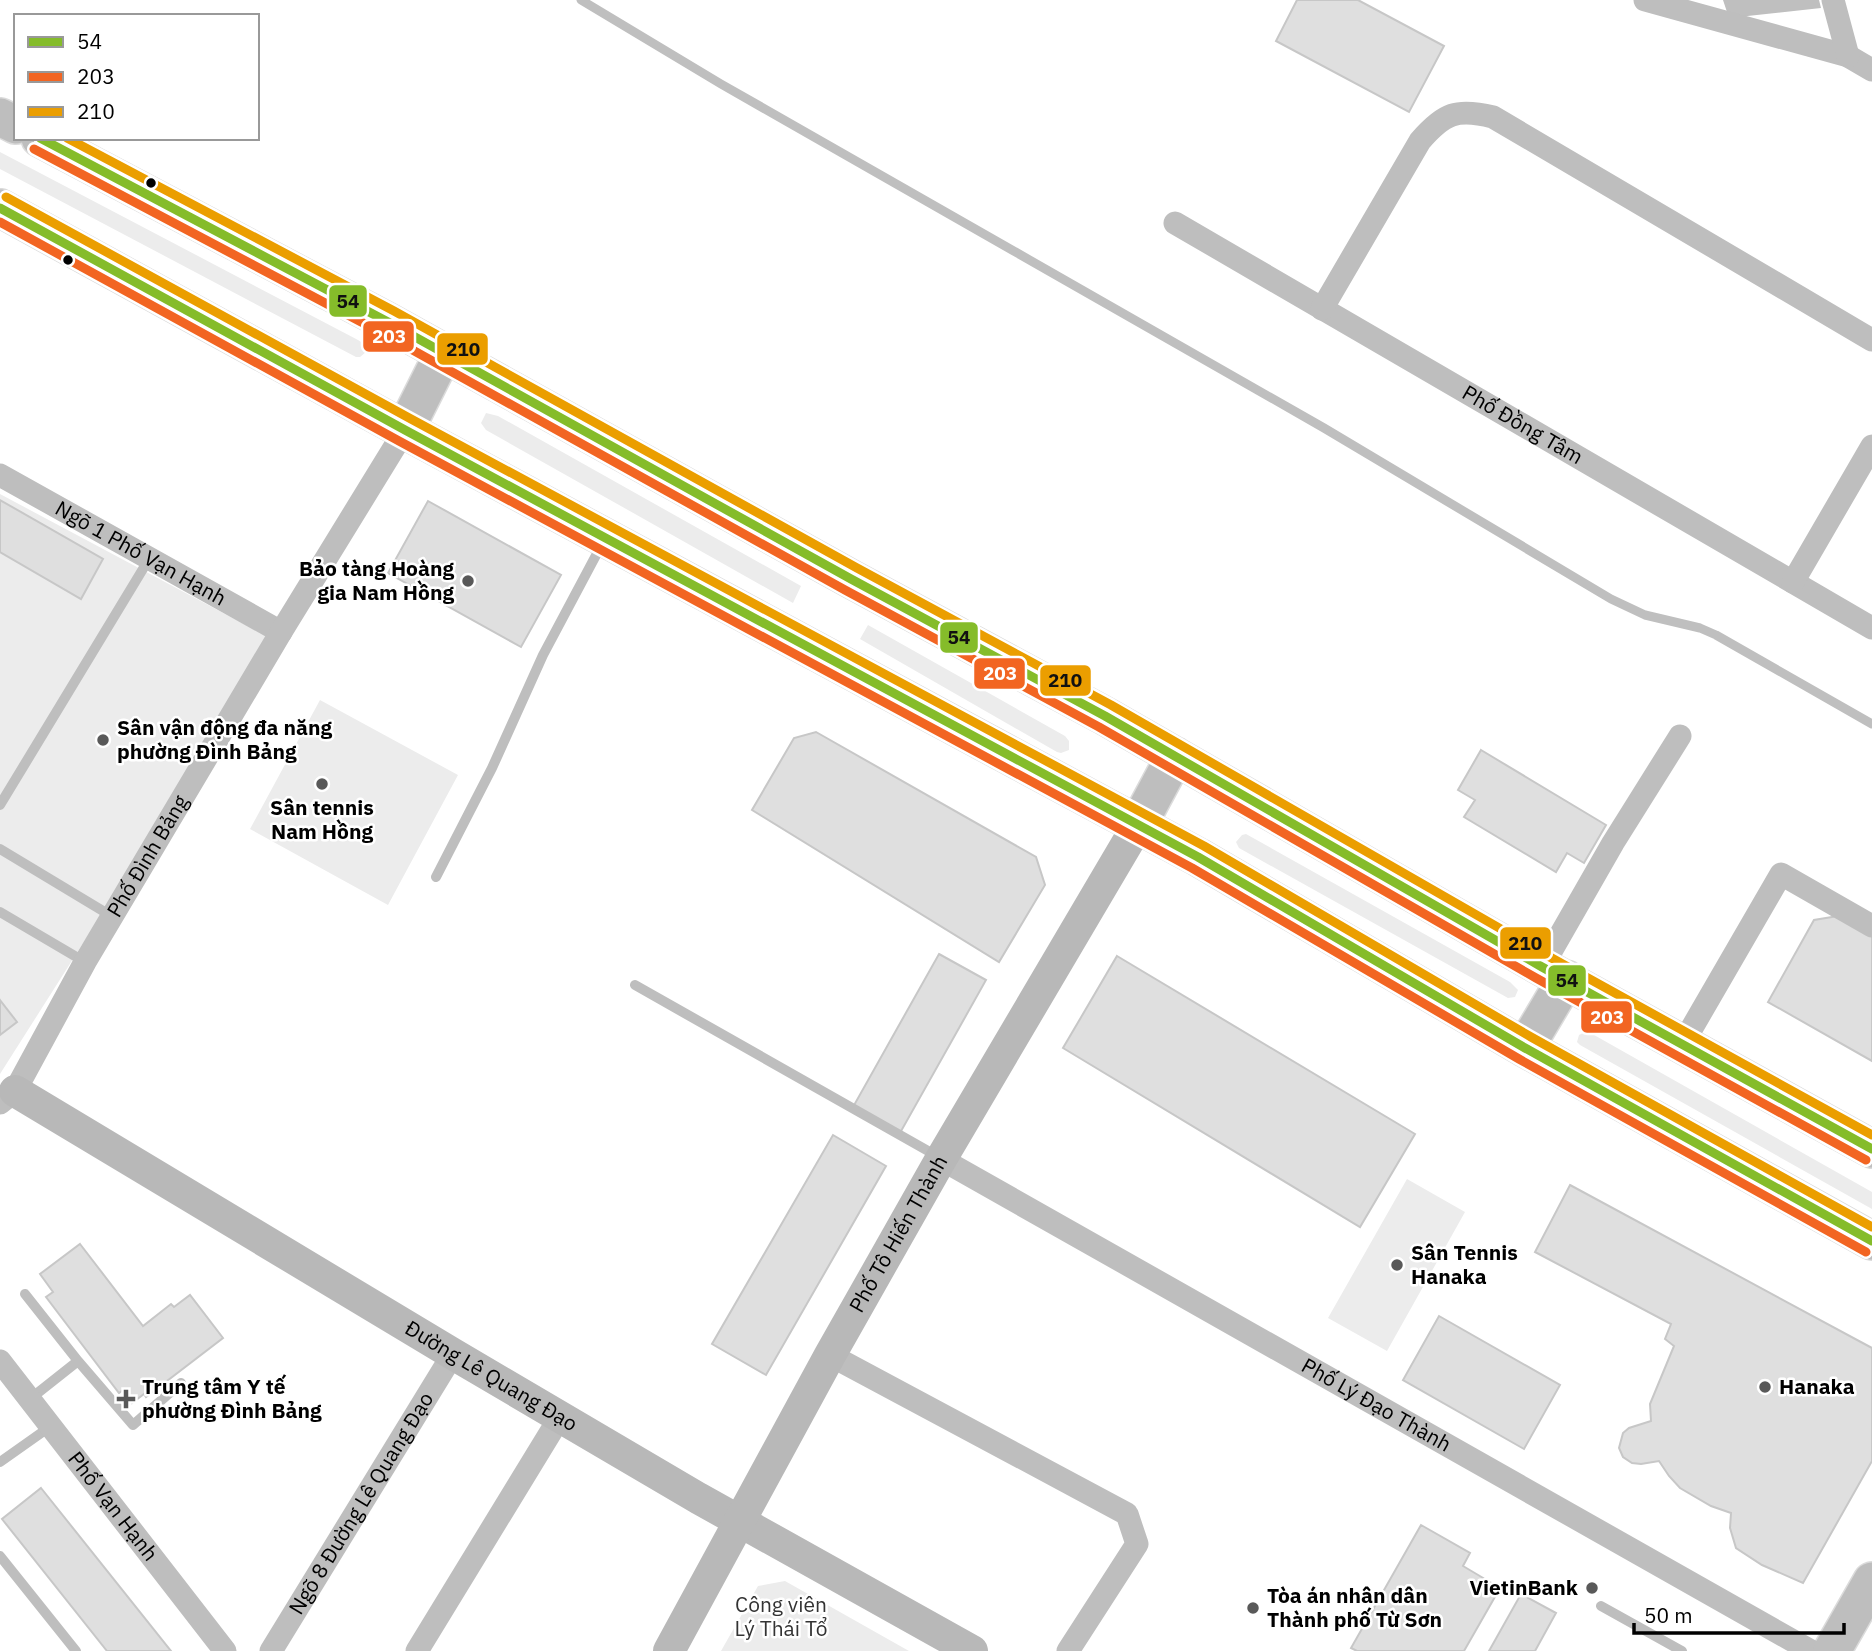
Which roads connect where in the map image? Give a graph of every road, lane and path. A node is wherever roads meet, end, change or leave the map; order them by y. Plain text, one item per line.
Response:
1 (1645, 0) edge
2 (1833, 0) edge
3 (1848, 56) junction
4 (1872, 70) edge
5 (44, 140) edge
6 (0, 208) edge
7 (1174, 223) dead end
8 (1322, 309) junction
9 (1872, 340) edge
10 (443, 354) junction
11 (405, 430) junction
12 (1872, 446) edge
13 (0, 475) edge
14 (605, 538) junction
15 (149, 559) junction
16 (1794, 582) junction
17 (1872, 628) edge
18 (281, 632) junction
19 (1680, 736) dead end
20 (1175, 756) junction
21 (0, 805) edge
22 (1138, 825) junction
23 (0, 849) edge
24 (436, 877) dead end
25 (0, 912) edge
26 (113, 917) junction
27 (1872, 926) edge
28 (85, 962) junction
29 (1554, 973) junction
30 (635, 985) dead end
31 (1682, 1045) junction
32 (1525, 1048) junction
33 (7, 1097) edge
34 (1872, 1149) edge
35 (941, 1159) junction
36 (1872, 1241) edge
37 (25, 1294) dead end
38 (453, 1354) junction
39 (830, 1355) junction
40 (0, 1361) edge
41 (78, 1361) junction
42 (181, 1383) dead end
43 (30, 1399) junction
44 (561, 1417) junction
45 (51, 1426) junction
46 (0, 1462) edge
47 (740, 1522) junction
48 (0, 1556) edge
49 (1872, 1581) edge
50 (1601, 1606) dead end
51 (76, 1651) edge
52 (225, 1651) edge
53 (271, 1651) edge
54 (417, 1651) edge
55 (669, 1651) edge
56 (972, 1651) edge
57 (1068, 1651) edge
58 (1682, 1651) edge
59 (1811, 1651) edge
60 (1832, 1651) edge

1 - 3 street
2 - 3 street
3 - 4 street
5 - 10 main road
6 - 11 main road
7 - 8 street, Phố Đồng Tâm
8 - 9 street
8 - 16 street, Phố Đồng Tâm
10 - 11 main road
10 - 20 main road
11 - 14 main road
11 - 18 street, Phố Đình Bảng
12 - 16 street
13 - 15 street, Ngõ 1 Phố Vạn Hạnh
14 - 22 main road
14 - 24 lane
15 - 18 street, Ngõ 1 Phố Vạn Hạnh
15 - 21 lane
16 - 17 street, Phố Đồng Tâm
18 - 26 street, Phố Đình Bảng
19 - 29 street
20 - 22 main road
20 - 29 main road
22 - 32 main road
22 - 35 main road, Phố Tô Hiến Thành
23 - 26 lane
25 - 28 lane
26 - 28 street, Phố Đình Bảng
27 - 31 street
28 - 33 street, Phố Đình Bảng
29 - 31 main road
29 - 32 main road
30 - 35 lane
31 - 34 main road
32 - 36 main road
33 - 38 main road, Đường Lê Quang Đạo
35 - 39 main road, Phố Tô Hiến Thành
35 - 59 street, Phố Lý Đạo Thành
37 - 41 lane
38 - 44 main road, Đường Lê Quang Đạo
38 - 53 street, Ngõ 8 Đường Lê Quang Đạo
39 - 47 main road, Phố Tô Hiến Thành
39 - 57 street
40 - 43 street, Phố Vạn Hạnh
41 - 42 lane
41 - 43 lane
43 - 45 street, Phố Vạn Hạnh
44 - 47 main road, Đường Lê Quang Đạo
44 - 54 street
45 - 46 lane
45 - 52 street, Phố Vạn Hạnh
47 - 55 main road, Phố Tô Hiến Thành
47 - 56 main road, Đường Lê Quang Đạo
48 - 51 lane
49 - 60 main road
50 - 58 lane

